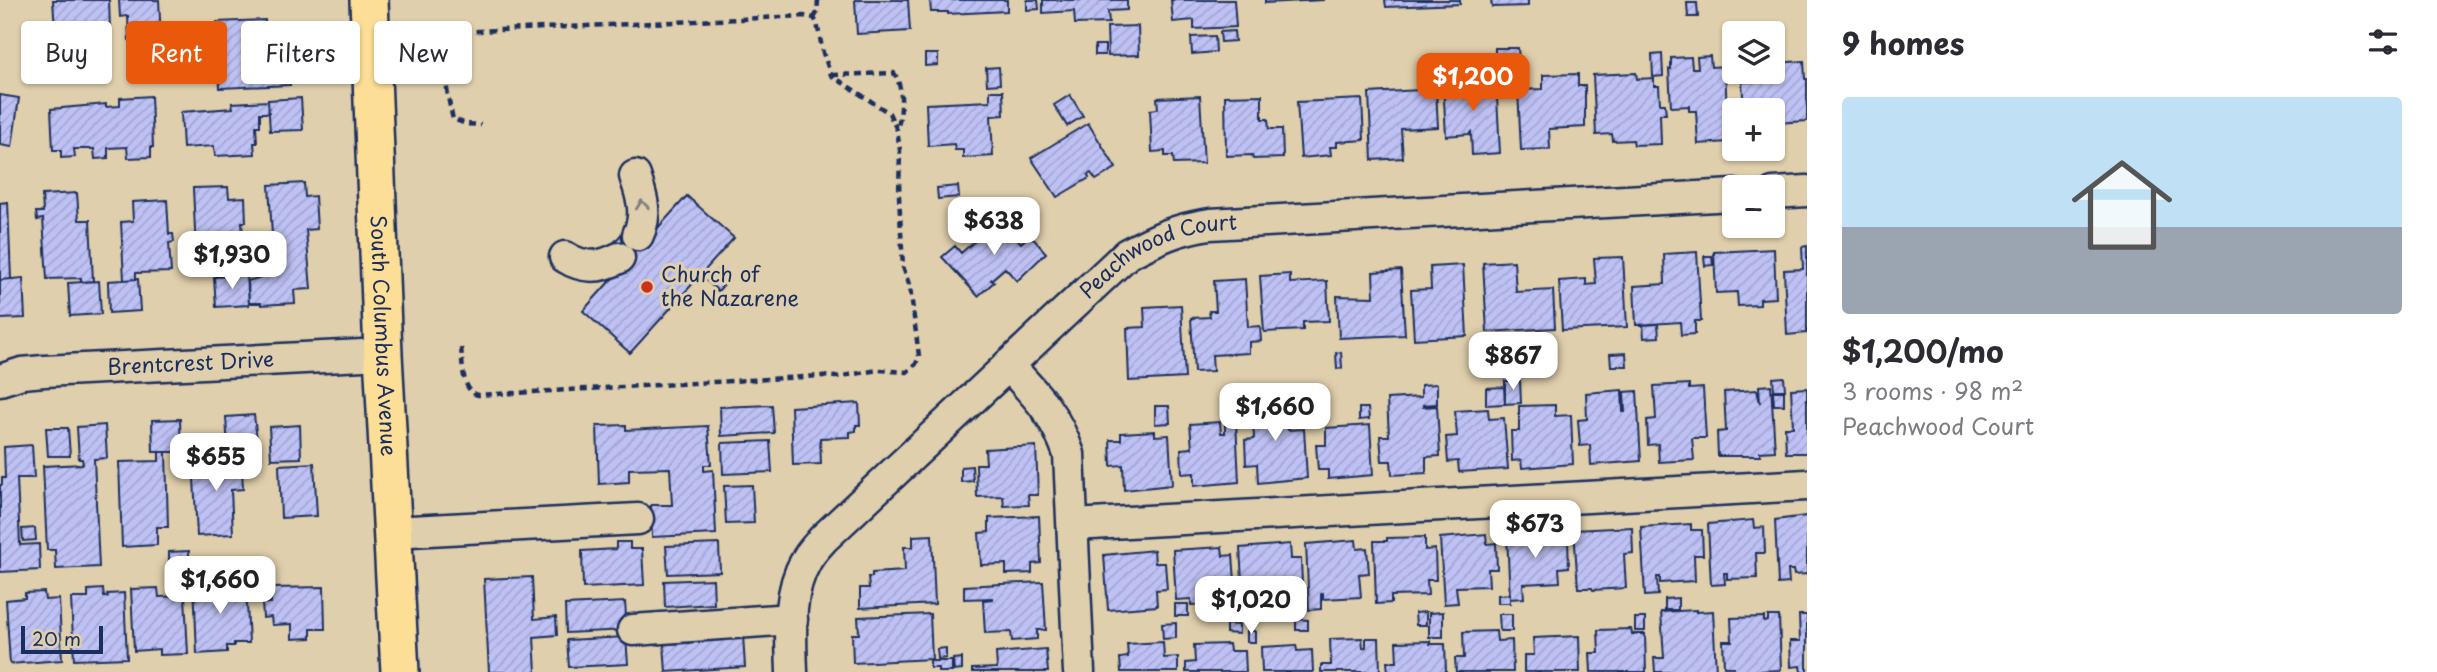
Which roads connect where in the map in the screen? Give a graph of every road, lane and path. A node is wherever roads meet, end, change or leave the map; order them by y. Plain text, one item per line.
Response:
1 (369, 0) edge
2 (818, 0) edge
3 (814, 18) junction
4 (831, 75) junction
5 (481, 125) dead end
6 (897, 130) junction
7 (635, 176) dead end
8 (1807, 191) edge
9 (1785, 192) edge
10 (1722, 196) edge
11 (638, 235) dead end
12 (565, 257) dead end
13 (619, 258) dead end
14 (461, 348) dead end
15 (383, 354) junction
16 (1008, 365) junction
17 (0, 380) edge
18 (1807, 485) edge
19 (638, 519) dead end
20 (1073, 525) junction
21 (392, 532) junction
22 (792, 619) junction
23 (634, 630) dead end
24 (400, 672) edge
25 (792, 672) edge
26 (1079, 672) edge

1 - 15 main road, South Columbus Avenue
2 - 3 path
3 - 4 path
3 - 5 path
4 - 6 path
4 - 6 path
6 - 14 path
11 -> 7 street
8 - 9 street
10 - 16 street, Peachwood Court
12 - 13 street
15 - 17 street, Brentcrest Drive
15 - 21 main road, South Columbus Avenue
16 - 20 street
16 - 22 street, Peachwood Court
18 - 20 street
19 - 21 street
20 - 26 street
21 - 24 main road, South Columbus Avenue
22 - 23 street
22 - 25 street, Peachwood Court

